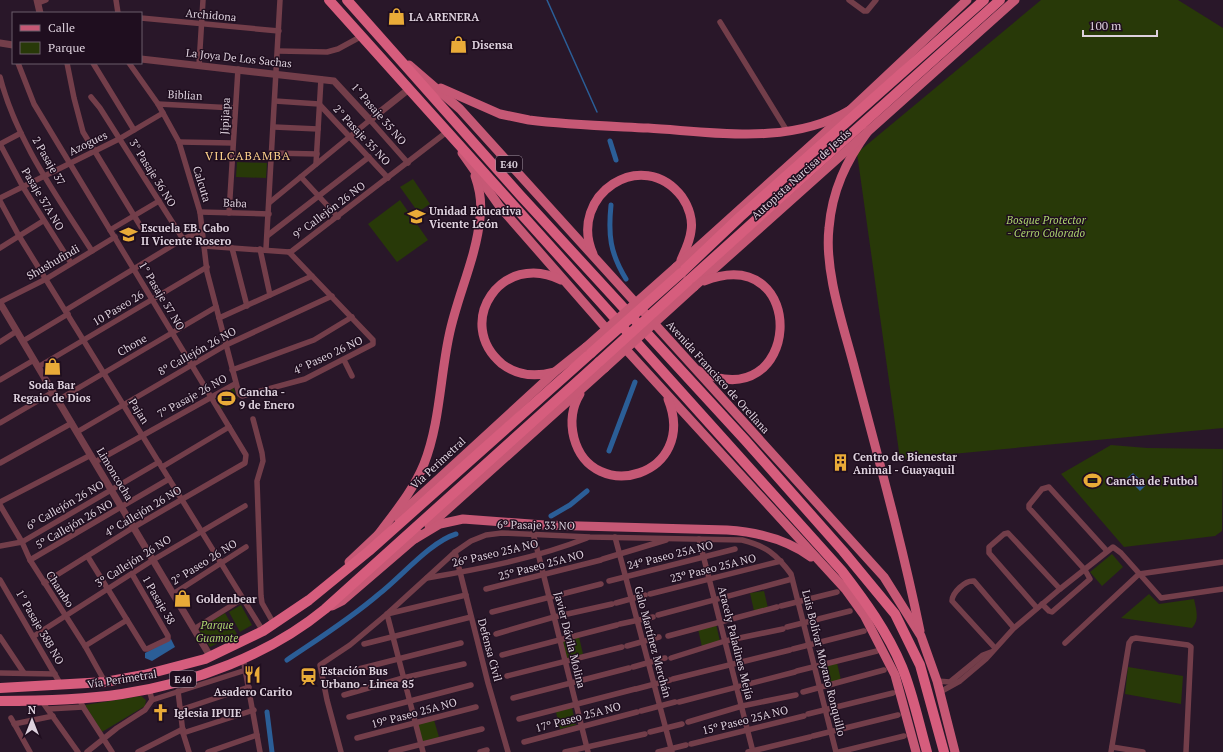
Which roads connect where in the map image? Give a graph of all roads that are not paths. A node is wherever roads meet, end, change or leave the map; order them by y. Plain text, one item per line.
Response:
1 (46, 0) edge
2 (116, 0) edge
3 (203, 0) edge
4 (280, 0) edge
5 (329, 0) edge
6 (849, 0) edge
7 (876, 0) edge
8 (967, 0) edge
9 (984, 0) edge
10 (1000, 0) edge
11 (1015, 0) edge
12 (351, 1) edge
13 (38, 2) edge
14 (40, 12) edge
15 (118, 12) edge
16 (142, 18) edge
17 (720, 22) dead end
18 (201, 24) junction
19 (279, 31) junction
20 (362, 36) junction
21 (0, 43) edge
22 (12, 47) edge
23 (278, 50) junction
24 (142, 59) edge
25 (401, 59) junction
26 (18, 64) edge
27 (67, 64) edge
28 (94, 64) edge
29 (130, 64) edge
30 (199, 65) junction
31 (238, 69) junction
32 (277, 74) junction
33 (0, 77) edge
34 (321, 78) junction
35 (334, 81) joint
36 (432, 84) junction
37 (409, 89) junction
38 (91, 97) dead end
39 (275, 101) junction
40 (158, 104) junction
41 (319, 104) junction
42 (235, 108) junction
43 (850, 110) junction
44 (163, 113) junction
45 (370, 120) junction
46 (274, 128) junction
47 (318, 129) junction
48 (134, 130) junction
49 (448, 131) junction
50 (786, 131) junction
51 (868, 131) junction
52 (22, 133) junction
53 (350, 137) junction
54 (120, 138) junction
55 (179, 142) junction
56 (233, 143) junction
57 (0, 144) edge
58 (94, 151) junction
59 (272, 153) junction
60 (317, 154) junction
61 (369, 157) junction
62 (70, 163) junction
63 (408, 163) junction
64 (316, 164) junction
65 (470, 166) junction
66 (45, 176) junction
67 (301, 177) junction
68 (388, 178) junction
69 (23, 187) junction
70 (319, 196) junction
71 (0, 199) edge
72 (159, 201) junction
73 (269, 202) junction
74 (200, 212) junction
75 (229, 213) junction
76 (268, 214) junction
77 (134, 216) junction
78 (338, 217) junction
79 (44, 221) junction
80 (141, 227) dead end
81 (110, 230) junction
82 (202, 231) junction
83 (19, 236) junction
84 (267, 236) junction
85 (114, 237) junction
86 (183, 239) junction
87 (204, 246) junction
88 (0, 248) edge
89 (232, 248) junction
90 (263, 249) junction
91 (92, 251) junction
92 (289, 252) junction
93 (596, 259) junction
94 (71, 264) junction
95 (207, 267) junction
96 (134, 268) junction
97 (679, 268) junction
98 (312, 276) junction
99 (46, 279) junction
100 (564, 282) junction
101 (694, 284) junction
102 (270, 295) junction
103 (332, 296) junction
104 (152, 299) junction
105 (0, 302) edge
106 (246, 306) junction
107 (216, 307) junction
108 (67, 312) junction
109 (352, 317) junction
110 (219, 318) junction
111 (17, 331) junction
112 (172, 333) junction
113 (84, 340) junction
114 (23, 341) junction
115 (0, 342) edge
116 (226, 345) junction
117 (589, 350) junction
118 (34, 360) junction
119 (344, 360) junction
120 (192, 365) junction
121 (602, 365) junction
122 (38, 367) junction
123 (692, 367) junction
124 (232, 370) junction
125 (556, 371) junction
126 (104, 373) junction
127 (352, 376) dead end
128 (0, 380) edge
129 (235, 384) junction
130 (584, 387) junction
131 (53, 392) junction
132 (239, 394) joint
133 (666, 394) junction
134 (211, 397) junction
135 (58, 400) junction
136 (123, 405) junction
137 (252, 419) dead end
138 (0, 423) edge
139 (72, 423) junction
140 (229, 426) junction
141 (77, 432) junction
142 (142, 435) junction
143 (246, 454) joint
144 (93, 458) junction
145 (0, 463) edge
146 (160, 464) junction
147 (169, 479) junction
148 (112, 490) junction
149 (182, 499) junction
150 (0, 504) edge
151 (245, 506) dead end
152 (122, 508) junction
153 (134, 527) junction
154 (201, 532) junction
155 (532, 534) junction
156 (378, 535) junction
157 (590, 537) junction
158 (615, 537) junction
159 (672, 538) junction
160 (415, 539) junction
161 (699, 539) junction
162 (22, 542) junction
163 (0, 546) edge
164 (246, 547) dead end
165 (735, 549) dead end
166 (1107, 551) junction
167 (455, 552) junction
168 (538, 554) junction
169 (620, 554) junction
170 (88, 557) junction
171 (702, 558) junction
172 (30, 560) junction
173 (153, 560) junction
174 (781, 561) junction
175 (1223, 562) edge
176 (221, 563) junction
177 (825, 568) junction
178 (1085, 570) junction
179 (460, 572) junction
180 (132, 574) junction
181 (1139, 574) junction
182 (543, 576) junction
183 (625, 577) junction
184 (427, 578) junction
185 (709, 579) junction
186 (792, 579) junction
187 (0, 580) edge
188 (609, 581) dead end
189 (44, 583) junction
190 (601, 584) dead end
191 (108, 589) junction
192 (486, 589) dead end
193 (1060, 589) junction
194 (1223, 589) edge
195 (837, 592) dead end
196 (173, 594) junction
197 (466, 595) junction
198 (548, 597) junction
199 (631, 598) junction
200 (242, 599) junction
201 (714, 599) junction
202 (309, 600) junction
203 (798, 602) junction
204 (1040, 606) junction
205 (325, 609) junction
206 (850, 611) dead end
207 (492, 612) dead end
208 (387, 614) junction
209 (66, 615) junction
210 (471, 617) junction
211 (554, 617) junction
212 (127, 620) junction
213 (637, 620) junction
214 (720, 621) junction
215 (803, 622) junction
216 (274, 624) junction
217 (1014, 628) junction
218 (194, 629) junction
219 (263, 631) junction
220 (864, 632) dead end
221 (496, 634) dead end
222 (34, 636) junction
223 (668, 636) dead end
224 (922, 636) junction
225 (0, 637) edge
226 (392, 637) junction
227 (659, 637) dead end
228 (560, 640) junction
229 (643, 641) junction
230 (725, 641) junction
231 (461, 643) dead end
232 (1065, 643) dead end
233 (364, 644) dead end
234 (809, 645) junction
235 (85, 646) junction
236 (993, 650) junction
237 (877, 651) dead end
238 (502, 655) dead end
239 (210, 656) junction
240 (244, 658) junction
241 (399, 660) junction
242 (565, 662) junction
243 (648, 662) junction
244 (464, 664) dead end
245 (731, 664) junction
246 (815, 667) junction
247 (246, 670) junction
248 (884, 670) dead end
249 (0, 672) edge
250 (24, 672) junction
251 (55, 674) junction
252 (339, 674) dead end
253 (507, 676) dead end
254 (404, 678) junction
255 (937, 681) junction
256 (105, 682) junction
257 (570, 682) junction
258 (654, 683) junction
259 (951, 684) junction
260 (61, 685) junction
261 (471, 686) dead end
262 (249, 687) junction
263 (737, 687) junction
264 (820, 687) junction
265 (0, 688) edge
266 (149, 689) junction
267 (178, 691) junction
268 (803, 692) dead end
269 (940, 692) junction
270 (892, 693) dead end
271 (344, 695) dead end
272 (796, 695) dead end
273 (513, 698) dead end
274 (41, 700) junction
275 (152, 700) junction
276 (0, 701) edge
277 (409, 702) junction
278 (81, 703) junction
279 (576, 705) junction
280 (660, 706) junction
281 (742, 706) junction
282 (476, 707) dead end
283 (48, 709) junction
284 (180, 710) junction
285 (254, 710) junction
286 (826, 710) junction
287 (898, 715) dead end
288 (53, 716) junction
289 (349, 717) dead end
290 (11, 718) dead end
291 (519, 719) dead end
292 (14, 724) junction
293 (415, 724) junction
294 (582, 726) junction
295 (482, 729) dead end
296 (665, 729) junction
297 (748, 729) junction
298 (183, 731) junction
299 (832, 731) junction
300 (257, 735) junction
301 (904, 736) dead end
302 (103, 738) junction
303 (357, 738) dead end
304 (524, 742) dead end
305 (421, 745) junction
306 (587, 749) edge
307 (487, 750) dead end
308 (672, 750) edge
309 (1111, 750) edge
310 (28, 751) edge
311 (78, 752) edge
312 (86, 752) edge
313 (112, 752) edge
314 (138, 752) edge
315 (189, 752) edge
316 (208, 752) edge
317 (260, 752) edge
318 (341, 752) edge
319 (391, 752) edge
320 (423, 752) edge
321 (480, 752) edge
322 (508, 752) edge
323 (565, 752) edge
324 (658, 752) edge
325 (751, 752) edge
326 (838, 752) edge
327 (916, 752) edge
328 (927, 752) edge
329 (944, 752) edge
330 (955, 752) edge
331 (1143, 752) edge
332 (1186, 752) edge

1 - 13 street
2 - 15 street
3 - 18 street
4 - 19 street
5 - 20 highway
6 - 7 street
8 - 43 main road, Autopista Narcisa de Jesús
9 - 97 highway, Autopista Narcisa de Jesús
10 - 101 highway, Autopista Narcisa de Jesús
11 - 51 main road, Autopista Narcisa de Jesús
12 - 25 highway, Avenida Francisco de Orellana / E40
13 - 14 street
16 - 18 street, Archidona
17 - 50 street
18 - 19 street, Archidona
18 - 30 street
19 - 23 street
20 - 23 street
20 - 37 highway
21 - 22 street
23 - 32 street
24 - 30 street, La Joya De Los Sachas
25 - 36 main road, Avenida Francisco de Orellana / E40
25 - 329 highway, Avenida Francisco de Orellana
26 - 62 street, 1° Pasaje 37 NO
27 - 58 street
28 - 48 street
29 - 40 street, Calcuta
30 - 31 street, La Joya De Los Sachas
31 - 32 street, La Joya De Los Sachas
31 - 42 street, Jipijapa
32 - 34 street, La Joya De Los Sachas
32 - 39 street
33 - 52 street, 2 Pasaje 37
34 - 35 street, La Joya De Los Sachas
34 - 41 street
35 - 45 street, 1° Pasaje 35 NO
36 - 50 main road
36 - 93 main road, Avenida Francisco de Orellana / E40
37 - 45 street
37 - 49 highway
38 - 54 street, 3° Pasaje 36 NO
39 - 41 street, 2° Pasaje 35 NO
39 - 46 street
40 - 42 street, Biblian
40 - 44 street, Calcuta
41 - 47 street
41 - 53 street, 2° Pasaje 35 NO
42 - 56 street, Jipijapa
43 - 50 main road
43 - 97 main road, Autopista Narcisa de Jesús
44 - 48 street, Azogues
44 - 55 street, Calcuta
45 - 53 street
45 - 63 street, 1° Pasaje 35 NO
46 - 47 street
46 - 59 street
47 - 60 street
48 - 54 street, Azogues
49 - 63 street, 9° Callejón 26 NO
49 - 65 main road
49 - 328 highway
51 - 101 main road, Autopista Narcisa de Jesús
51 - 224 main road
52 - 57 street
52 - 66 street, 2 Pasaje 37
53 - 61 street, 2° Pasaje 35 NO
53 - 64 street
54 - 58 street, Azogues
54 - 72 street, 3° Pasaje 36 NO
55 - 56 street
55 - 74 street, Calcuta
56 - 75 street, Jipijapa
57 - 69 street, Pasaje 37A NO
58 - 62 street, Azogues
58 - 77 street
59 - 60 street
59 - 73 street
60 - 64 street
61 - 68 street, 2° Pasaje 35 NO
61 - 70 street
62 - 66 street, Azogues
62 - 81 street, 1° Pasaje 37 NO
63 - 68 street, 9° Callejón 26 NO
64 - 67 street
65 - 100 main road
65 - 156 main road
66 - 69 street, Azogues
66 - 91 street, 2 Pasaje 37
67 - 70 street
67 - 73 street
68 - 78 street, 9° Callejón 26 NO
69 - 71 street, Azogues
69 - 79 street, Pasaje 37A NO
70 - 78 street
70 - 84 street
71 - 83 street, Pajan
72 - 77 street
72 - 86 street, 3° Pasaje 36 NO
73 - 76 street
74 - 75 street, Baba
74 - 82 street, Calcuta
75 - 76 street, Baba
76 - 84 street
77 - 80 street
77 - 81 street
78 - 92 street, 9° Callejón 26 NO
79 - 83 street
79 - 94 street, Pasaje 37A NO
81 - 85 street, 1° Pasaje 37 NO
82 - 86 street
82 - 87 street, Calcuta
83 - 88 street
83 - 99 street, Pajan
84 - 90 street
85 - 91 street, Shushufindi
85 - 96 street, 1° Pasaje 37 NO
86 - 96 street
87 - 89 street, 9° Callejón 26 NO
87 - 95 street, Calcuta
89 - 90 street, 9° Callejón 26 NO
89 - 106 street
90 - 92 street, 9° Callejón 26 NO
90 - 102 street
91 - 94 street, Shushufindi
92 - 98 street, 4° Paseo 26 NO
93 - 97 main road
93 - 123 main road, Avenida Francisco de Orellana / E40
94 - 99 street, Shushufindi
95 - 104 street, 10 Paseo 26
95 - 107 street, Calcuta
96 - 104 street, 1° Pasaje 37 NO
96 - 108 street
97 - 117 highway, Autopista Narcisa de Jesús, bridge
98 - 102 street
98 - 103 street, 4° Paseo 26 NO
99 - 105 street, Shushufindi
99 - 108 street, Pajan
100 - 125 main road
100 - 133 main road
101 - 121 highway, Autopista Narcisa de Jesús, bridge
101 - 123 main road
102 - 106 street
103 - 109 street, 4° Paseo 26 NO
103 - 116 street, 8º Callejón 26 NO
104 - 112 street, 1° Pasaje 37 NO
104 - 113 street, 10 Paseo 26
105 - 111 street, Limoncocha
106 - 110 street
107 - 110 street, Calcuta
107 - 112 street, Chone
108 - 113 street, Pajan
108 - 114 street
109 - 119 street, 4° Paseo 26 NO
109 - 124 street
110 - 116 street, Calcuta
111 - 114 street, Limoncocha
111 - 115 street
112 - 120 street, 1° Pasaje 37 NO
112 - 126 street, Chone
113 - 122 street, 10 Paseo 26
113 - 126 street, Pajan
114 - 118 street, Limoncocha
116 - 120 street, 8º Callejón 26 NO
116 - 124 street, Calcuta
117 - 125 main road, Vía Perimetral
117 - 202 highway, Vía Perimetral
118 - 122 street, Limoncocha
118 - 128 street
119 - 127 street
119 - 132 street, 4° Paseo 26 NO
120 - 134 street, 1° Pasaje 37 NO
120 - 136 street, 8º Callejón 26 NO
121 - 130 main road, Vía Perimetral / E40
121 - 205 highway, Vía Perimetral
122 - 131 street, Limoncocha
123 - 224 main road, Avenida Francisco de Orellana
124 - 129 street, Calcuta
125 - 156 main road, Vía Perimetral
126 - 135 street, Chone
126 - 136 street, Pajan
129 - 132 street, Calcuta
129 - 134 street, 7º Pasaje 26 NO
130 - 133 main road
130 - 160 main road, Vía Perimetral / E40
131 - 135 street, Limoncocha
131 - 138 street
133 - 177 main road
134 - 140 street, 1° Pasaje 37 NO
134 - 142 street, 7º Pasaje 26 NO
135 - 139 street, Limoncocha
136 - 141 street, 8º Callejón 26 NO
136 - 142 street, Pajan
137 - 216 street
139 - 141 street, Limoncocha
139 - 145 street
140 - 143 street, 1° Pasaje 37 NO
140 - 146 street, 6º Callejón 26 NO
141 - 144 street, Limoncocha
142 - 144 street, 7º Pasaje 26 NO
142 - 146 street, Pajan
143 - 149 street, 4º Callejón 26 NO
144 - 148 street, Limoncocha
144 - 150 street, 7º Pasaje 26 NO
146 - 147 street, Pajan
146 - 148 street, 6º Callejón 26 NO
147 - 149 street, Pajan
147 - 152 street, 5º Callejón 26 NO
148 - 152 street, Limoncocha
148 - 162 street, 6º Callejón 26 NO
149 - 153 street, 4º Callejón 26 NO
149 - 154 street, Pajan
150 - 162 street, Chambo
151 - 154 street, 3º Callejón 26 NO
152 - 153 street, Limoncocha
152 - 172 street, 5º Callejón 26 NO
153 - 170 street, 4º Callejón 26 NO
153 - 173 street, Limoncocha
154 - 173 street, 3º Callejón 26 NO
154 - 176 street, Pajan
155 - 157 street, 6º Pasaje 33 NO
155 - 167 street, 6º Pasaje 33 NO
155 - 168 street, Javier Dávila Molina
156 - 202 main road, Vía Perimetral / E40
157 - 158 street, 6º Pasaje 33 NO
157 - 168 street, 26º Paseo 25A NO
158 - 159 street, 6º Pasaje 33 NO
158 - 169 street, Galo Martínez Merchán
159 - 161 street, 6º Pasaje 33 NO
159 - 169 street, 25º Paseo 25A NO
160 - 177 main road
160 - 205 main road, Vía Perimetral / E40
161 - 171 street, Aracely Paladines Mejía
161 - 174 street, 6º Pasaje 33 NO
162 - 163 street, 6º Callejón 26 NO
162 - 172 street, Chambo
164 - 176 street, 2° Paseo 26 NO
165 - 171 street, 24º Paseo 25A NO
166 - 178 street
166 - 178 street
166 - 181 street
167 - 179 street, Defensa Civil
167 - 184 street, 6º Pasaje 33 NO
168 - 179 street, 26º Paseo 25A NO
168 - 182 street, Javier Dávila Molina
169 - 182 street, 25º Paseo 25A NO
169 - 183 street, Galo Martínez Merchán
170 - 189 street, 4º Callejón 26 NO
170 - 191 street
171 - 183 street, 24º Paseo 25A NO
171 - 185 street, Aracely Paladines Mejía
172 - 189 street, Chambo
173 - 180 street, 3º Callejón 26 NO
173 - 196 street, Limoncocha
174 - 185 street, 23º Paseo 25A NO
174 - 186 street, 6º Pasaje 33 NO
175 - 181 street
176 - 196 street, 2° Paseo 26 NO
176 - 200 street, Pajan
177 - 327 main road
178 - 193 street
178 - 204 street
179 - 184 street, 26º Paseo 25A NO
179 - 197 street, Defensa Civil
180 - 191 street, 3º Callejón 26 NO
180 - 212 street, 1 Pasaje 38
181 - 194 street
181 - 232 street
182 - 192 street, 25º Paseo 25A NO
182 - 198 street, Javier Dávila Molina
183 - 188 street, 24º Paseo 25A NO
183 - 199 street, Galo Martínez Merchán
184 - 208 street, 6º Pasaje 33 NO
185 - 199 street, 23º Paseo 25A NO
185 - 201 street, Aracely Paladines Mejía
186 - 201 street
186 - 203 street, Luis Bolívar Moyano Ronquillo
187 - 222 street, 1° Pasaje 38B NO
189 - 209 street, Chambo
190 - 198 street
191 - 209 street, 3º Callejón 26 NO
191 - 212 street
193 - 204 street
193 - 204 street
195 - 203 street
196 - 218 street, Limoncocha
197 - 208 street
197 - 210 street, Defensa Civil
198 - 207 street
198 - 211 street, Javier Dávila Molina
199 - 211 street, 23º Paseo 25A NO
199 - 213 street, Galo Martínez Merchán
200 - 218 street
200 - 219 street, Pajan
201 - 213 street
201 - 214 street, Aracely Paladines Mejía
202 - 216 highway, Vía Perimetral / E40
203 - 214 street
203 - 215 street, Luis Bolívar Moyano Ronquillo
204 - 217 street
205 - 240 highway, Vía Perimetral / E40
206 - 215 street
208 - 226 street
208 - 318 street, 6º Pasaje 33 NO
209 - 222 street, 3º Callejón 26 NO
209 - 235 street, Chambo
210 - 226 street
210 - 322 street, Defensa Civil
211 - 221 street, 23º Paseo 25A NO
211 - 228 street, Javier Dávila Molina
212 - 235 street
213 - 228 street
213 - 229 street, Galo Martínez Merchán
214 - 223 street
214 - 230 street, Aracely Paladines Mejía
215 - 230 street
215 - 234 street, Luis Bolívar Moyano Ronquillo
216 - 219 highway, Vía Perimetral / E40
217 - 236 street
217 - 236 street
218 - 239 street, Limoncocha
219 - 239 highway, Vía Perimetral / E40
220 - 234 street
222 - 251 street, 1° Pasaje 38B NO
224 - 255 main road, Avenida Francisco de Orellana
225 - 250 street
226 - 233 street
226 - 241 street
227 - 229 street
228 - 238 street
228 - 242 street, Javier Dávila Molina
229 - 242 street
229 - 243 street, Galo Martínez Merchán
230 - 243 street
230 - 245 street, Aracely Paladines Mejía
231 - 241 street
234 - 245 street
234 - 246 street, Luis Bolívar Moyano Ronquillo
235 - 256 street, Chambo
236 - 259 street
237 - 246 street, 17º Paseo 25A NO
239 - 256 highway, Vía Perimetral / E40
240 - 247 street
240 - 266 highway, Vía Perimetral / E40
241 - 252 street
241 - 254 street
242 - 253 street
242 - 257 street, Javier Dávila Molina
243 - 257 street
243 - 258 street, Galo Martínez Merchán
244 - 254 street
245 - 258 street
245 - 263 street, Aracely Paladines Mejía
246 - 263 street, 17º Paseo 25A NO
246 - 264 street, Luis Bolívar Moyano Ronquillo
247 - 262 street
247 - 267 street
248 - 264 street
249 - 250 street
250 - 251 street
251 - 260 street, 1° Pasaje 38B NO
254 - 271 street
254 - 277 street
255 - 259 street
255 - 269 main road, Avenida Francisco de Orellana
256 - 260 highway, Vía Perimetral / E40
257 - 273 street
257 - 279 street, Javier Dávila Molina
258 - 279 street
258 - 280 street, Galo Martínez Merchán
259 - 269 street
260 - 265 highway, Vía Perimetral / E40
261 - 277 street
262 - 284 street
262 - 285 street
263 - 280 street, 17º Paseo 25A NO
263 - 281 street, Aracely Paladines Mejía
264 - 268 street
264 - 286 street, Luis Bolívar Moyano Ronquillo
266 - 275 street
266 - 278 highway, Vía Perimetral / E40
267 - 275 street
267 - 284 street
269 - 330 main road, Avenida Francisco de Orellana
270 - 286 street, 15º Paseo 25A NO
272 - 281 street
274 - 276 highway, Vía Perimetral / E40
274 - 278 highway, Vía Perimetral / E40
274 - 283 street
275 - 302 street
277 - 289 street
277 - 293 street
278 - 283 street
278 - 302 street
279 - 291 street
279 - 294 street, Javier Dávila Molina
280 - 294 street, 17º Paseo 25A NO
280 - 296 street, Galo Martínez Merchán
281 - 296 street
281 - 297 street, Aracely Paladines Mejía
282 - 293 street, 19º Paseo 25A NO
283 - 288 street
284 - 298 street
285 - 298 street
285 - 300 street
286 - 297 street, 15º Paseo 25A NO
286 - 299 street, Luis Bolívar Moyano Ronquillo
287 - 299 street
288 - 292 street
288 - 311 street
290 - 292 street
292 - 310 street
293 - 303 street, 19º Paseo 25A NO
293 - 305 street
294 - 304 street, 17º Paseo 25A NO
294 - 306 street, Javier Dávila Molina
295 - 305 street
296 - 306 street
296 - 308 street, Galo Martínez Merchán
297 - 308 street, 15º Paseo 25A NO
297 - 325 street, Aracely Paladines Mejía
298 - 314 street
298 - 315 street
299 - 325 street
299 - 326 street, Luis Bolívar Moyano Ronquillo
300 - 316 street
300 - 317 street
301 - 326 street
302 - 312 street
302 - 313 street
305 - 319 street
305 - 320 street
306 - 323 street
307 - 321 street
308 - 324 street, 15º Paseo 25A NO
309 - 331 street
309 - 332 street

